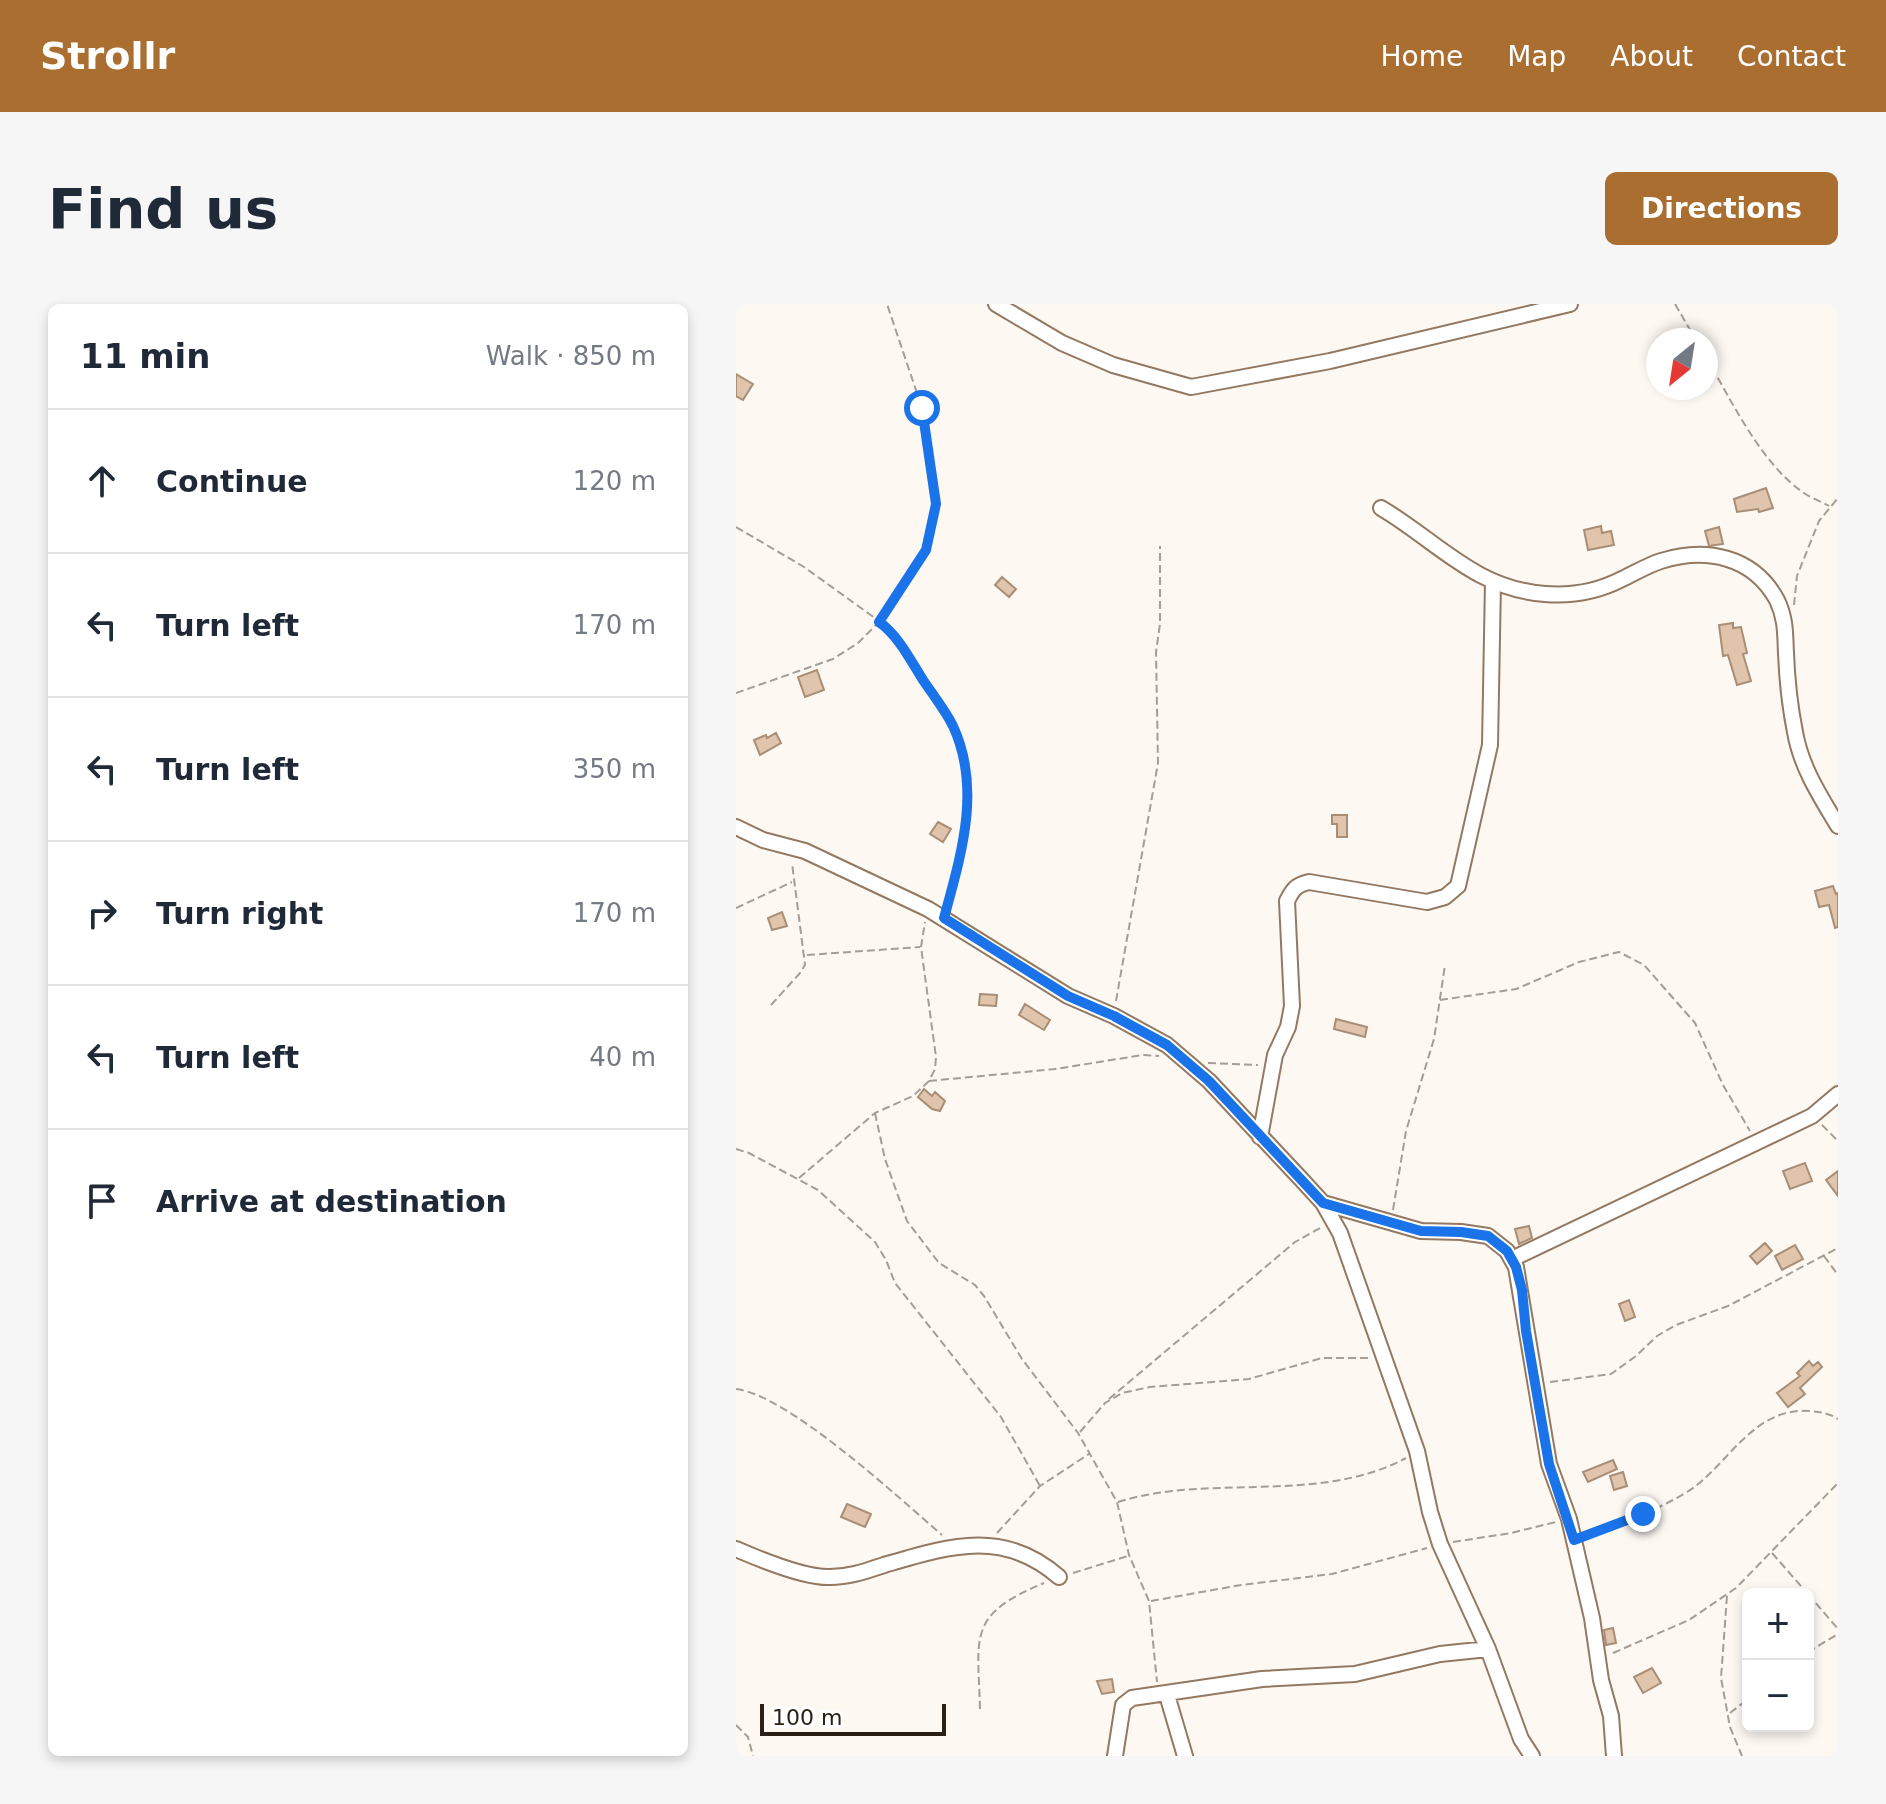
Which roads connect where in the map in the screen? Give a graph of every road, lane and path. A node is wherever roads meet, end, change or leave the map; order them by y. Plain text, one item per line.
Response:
1 (887, 304) edge
2 (996, 304) edge
3 (1570, 304) edge
4 (1675, 304) edge
5 (1689, 328) edge
6 (1718, 378) edge
7 (1838, 498) edge
8 (1829, 506) junction
9 (1381, 508) dead end
10 (736, 527) edge
11 (1160, 546) dead end
12 (1493, 582) junction
13 (879, 622) junction
14 (1786, 623) junction
15 (736, 693) edge
16 (1838, 826) edge
17 (736, 827) edge
18 (791, 846) junction
19 (793, 882) junction
20 (736, 908) edge
21 (928, 909) junction
22 (944, 918) junction
23 (921, 947) junction
24 (805, 955) junction
25 (1445, 965) dead end
26 (1440, 1000) junction
27 (771, 1005) dead end
28 (1114, 1016) junction
29 (1157, 1056) dead end
30 (1187, 1061) junction
31 (1274, 1061) junction
32 (929, 1081) junction
33 (1838, 1094) edge
34 (875, 1113) junction
35 (1812, 1116) junction
36 (1260, 1137) junction
37 (1838, 1141) edge
38 (1757, 1142) junction
39 (736, 1149) edge
40 (799, 1178) junction
41 (1323, 1203) junction
42 (1333, 1221) junction
43 (1390, 1223) junction
44 (1838, 1248) edge
45 (1823, 1255) junction
46 (1512, 1259) junction
47 (1838, 1275) edge
48 (1383, 1358) junction
49 (1534, 1383) junction
50 (736, 1389) edge
51 (1105, 1403) junction
52 (1838, 1419) edge
53 (1078, 1433) junction
54 (1417, 1451) junction
55 (1090, 1454) junction
56 (1838, 1483) edge
57 (1040, 1486) junction
58 (1117, 1502) junction
59 (1569, 1519) junction
60 (1574, 1540) junction
61 (987, 1544) junction
62 (1440, 1544) junction
63 (955, 1546) junction
64 (736, 1549) edge
65 (1772, 1553) junction
66 (1129, 1555) junction
67 (1059, 1577) junction
68 (1803, 1588) edge
69 (1727, 1594) junction
70 (1149, 1601) junction
71 (1814, 1601) edge
72 (1838, 1629) edge
73 (1838, 1634) edge
74 (1814, 1648) edge
75 (1488, 1649) junction
76 (1597, 1659) junction
77 (1163, 1695) junction
78 (1742, 1704) edge
79 (980, 1709) dead end
80 (1728, 1714) junction
81 (736, 1725) edge
82 (753, 1756) edge
83 (1115, 1756) edge
84 (1185, 1756) edge
85 (1532, 1756) edge
86 (1614, 1756) edge
87 (1742, 1756) edge

1 - 13 path
2 - 3 street
4 - 5 path
6 - 8 path
7 - 8 path
8 - 14 path
9 - 12 street
10 - 13 path
11 - 28 path
12 - 14 street
12 - 31 street
13 - 15 path
13 - 22 path
14 - 16 street
17 - 18 street
18 - 19 path
18 - 21 street
19 - 20 path
19 - 24 path
21 - 22 street
21 - 23 path
22 - 28 street
23 - 24 path
23 - 32 path
24 - 27 path
25 - 26 path
26 - 38 path
26 - 43 path
28 - 30 street
29 - 32 path
30 - 31 path
30 - 36 street
31 - 36 street
32 - 34 path
33 - 35 street
34 - 40 path
34 - 53 path
35 - 37 path
35 - 38 street
36 - 41 street
38 - 46 street
39 - 40 path
40 - 57 path
41 - 42 street
41 - 43 street
42 - 48 street
42 - 51 path
43 - 46 street
44 - 45 path
45 - 47 path
45 - 49 path
46 - 49 street
48 - 51 path
48 - 54 street
49 - 59 street
50 - 63 path
51 - 53 path
52 - 60 path
53 - 55 path
54 - 58 path
54 - 62 street
55 - 57 path
55 - 58 path
56 - 65 path
57 - 61 path
58 - 66 path
59 - 60 street
59 - 62 path
60 - 76 street
61 - 63 street
61 - 67 street
62 - 70 path
62 - 75 street
63 - 64 street
65 - 68 path
65 - 69 path
66 - 67 path
66 - 70 path
67 - 79 path
69 - 76 path
69 - 80 path
70 - 77 path
71 - 72 path
73 - 74 path
75 - 77 street
75 - 85 street
76 - 86 street
77 - 83 street
77 - 84 street
78 - 80 path
80 - 87 path
81 - 82 path

